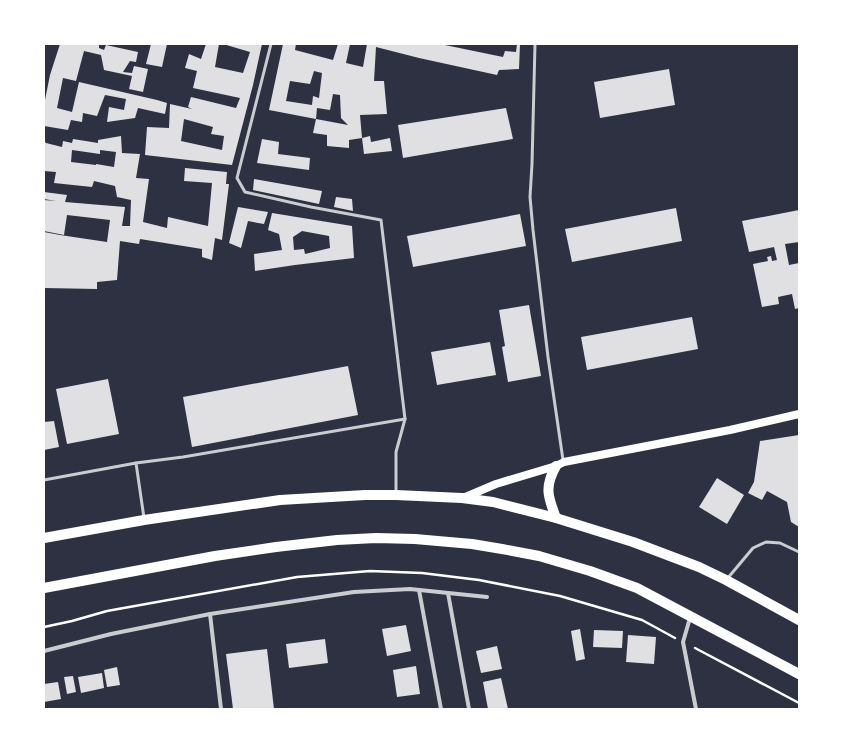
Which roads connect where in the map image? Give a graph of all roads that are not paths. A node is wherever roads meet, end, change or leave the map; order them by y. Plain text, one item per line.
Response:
1 (271, 44) edge
2 (535, 44) edge
3 (799, 414) edge
4 (406, 420) junction
5 (136, 463) junction
6 (560, 464) junction
7 (44, 480) edge
8 (396, 495) junction
9 (462, 498) junction
10 (556, 518) junction
11 (144, 520) junction
12 (44, 538) edge
13 (799, 552) edge
14 (726, 580) junction
15 (44, 588) edge
16 (419, 590) junction
17 (448, 593) junction
18 (487, 597) dead end
19 (210, 614) junction
20 (690, 616) junction
21 (799, 620) edge
22 (44, 651) edge
23 (799, 674) edge
24 (221, 709) edge
25 (441, 709) edge
26 (469, 709) edge
27 (696, 709) edge

1 - 4 lane
2 - 6 lane
3 - 6 main road
4 - 5 lane
4 - 8 lane
5 - 7 lane
5 - 11 lane
6 - 9 main road
6 - 10 main road
8 - 9 main road
8 - 11 main road
9 - 10 main road
10 - 14 main road
11 - 12 main road
13 - 14 lane
14 - 21 main road
15 - 20 main road
16 - 17 street
16 - 19 street
16 - 25 street
17 - 18 street
17 - 26 street
19 - 22 street
19 - 24 street
20 - 23 main road
20 - 27 street

